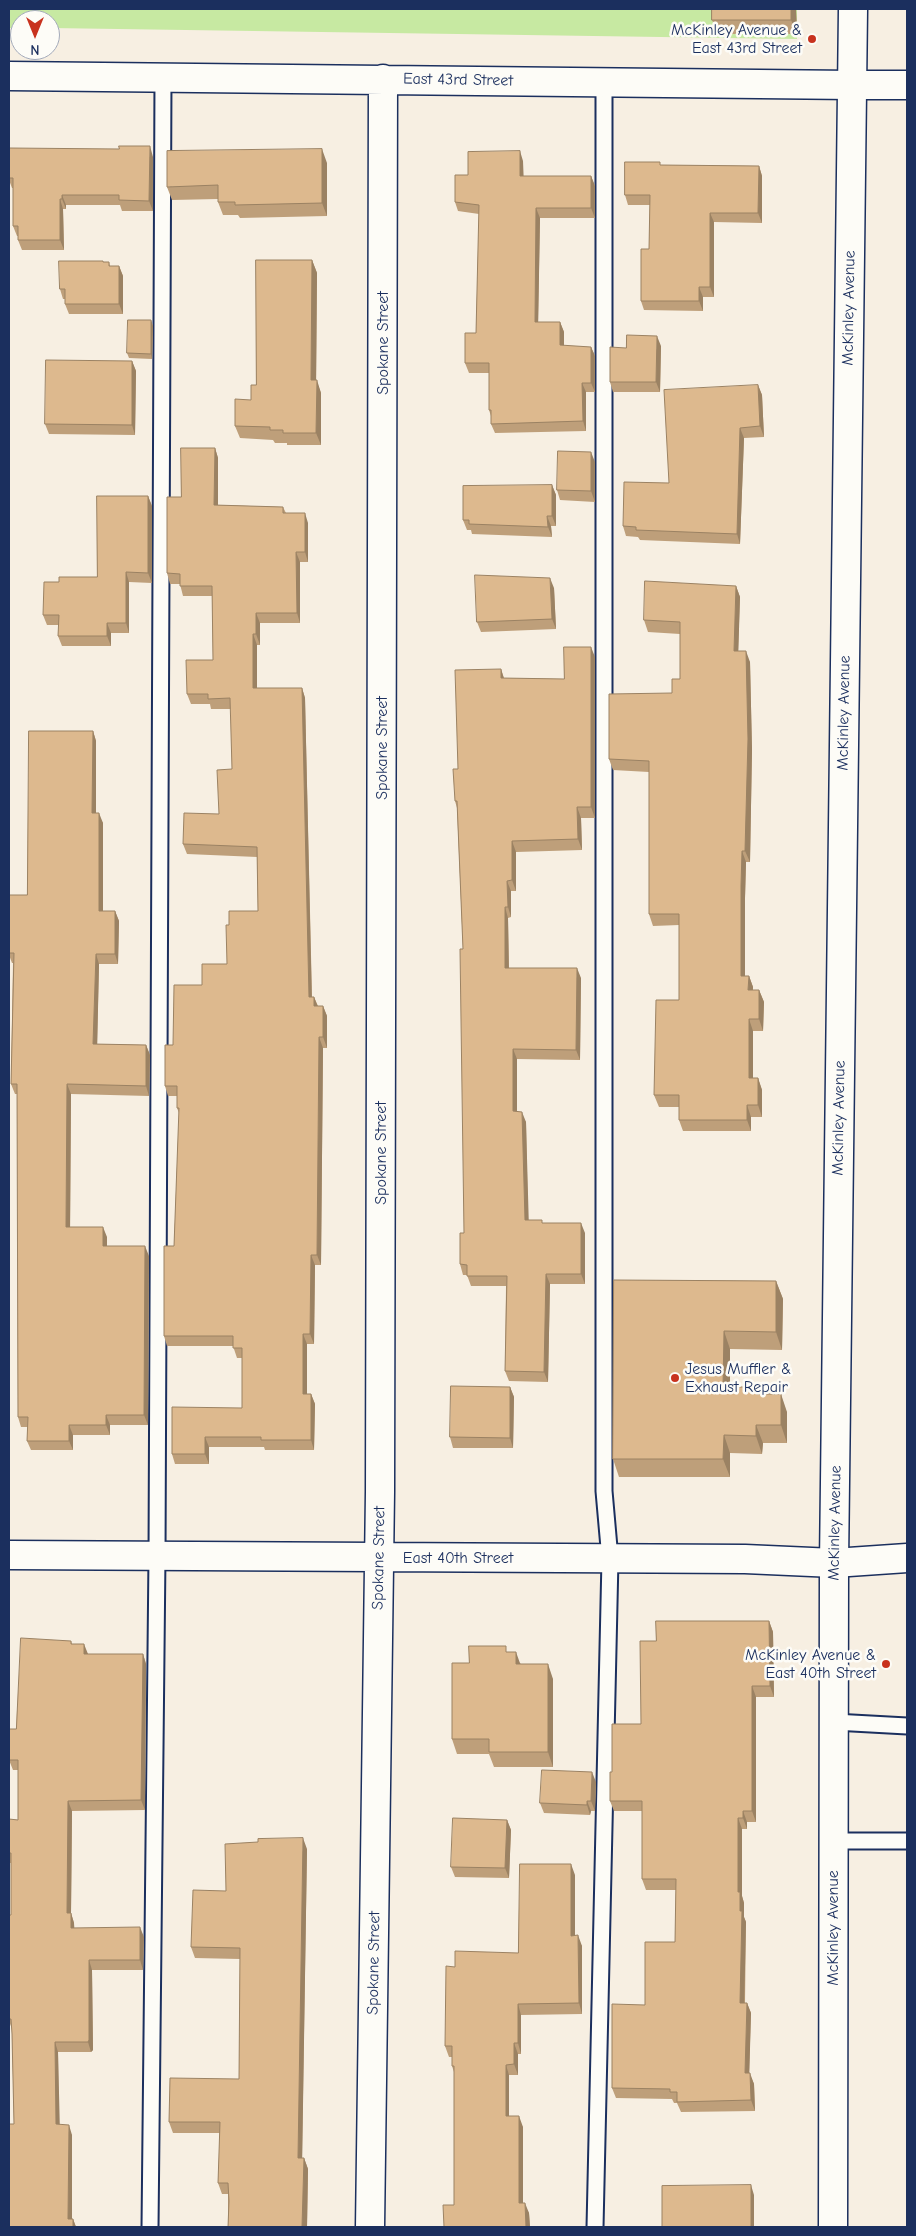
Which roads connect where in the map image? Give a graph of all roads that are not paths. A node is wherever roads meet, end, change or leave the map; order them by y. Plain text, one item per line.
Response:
1 (853, 9) edge
2 (9, 76) edge
3 (163, 78) junction
4 (383, 79) junction
5 (604, 82) junction
6 (852, 85) junction
7 (907, 85) edge
8 (9, 1555) edge
9 (157, 1556) junction
10 (379, 1557) junction
11 (907, 1558) edge
12 (610, 1559) junction
13 (834, 1563) junction
14 (834, 1722) junction
15 (907, 1726) edge
16 (833, 1841) junction
17 (907, 1841) edge
18 (150, 2227) edge
19 (370, 2227) edge
20 (595, 2227) edge
21 (833, 2227) edge

1 - 6 street, McKinley Avenue
2 - 3 street, East 43rd Street
3 - 4 street, East 43rd Street
3 - 9 lane
4 - 5 street, East 43rd Street
4 - 10 street, Spokane Street
5 - 6 street, East 43rd Street
5 - 12 lane
6 - 7 street, East 43rd Street
6 - 13 street, McKinley Avenue
8 - 9 street, East 40th Street
9 - 10 street, East 40th Street
9 - 18 lane
10 - 12 street, East 40th Street
10 - 19 street, Spokane Street
11 - 13 street, East 40th Street
12 - 13 street, East 40th Street
12 - 20 lane
13 - 14 street, McKinley Avenue
14 - 15 lane
14 - 16 street, McKinley Avenue
16 - 17 lane
16 - 21 street, McKinley Avenue

